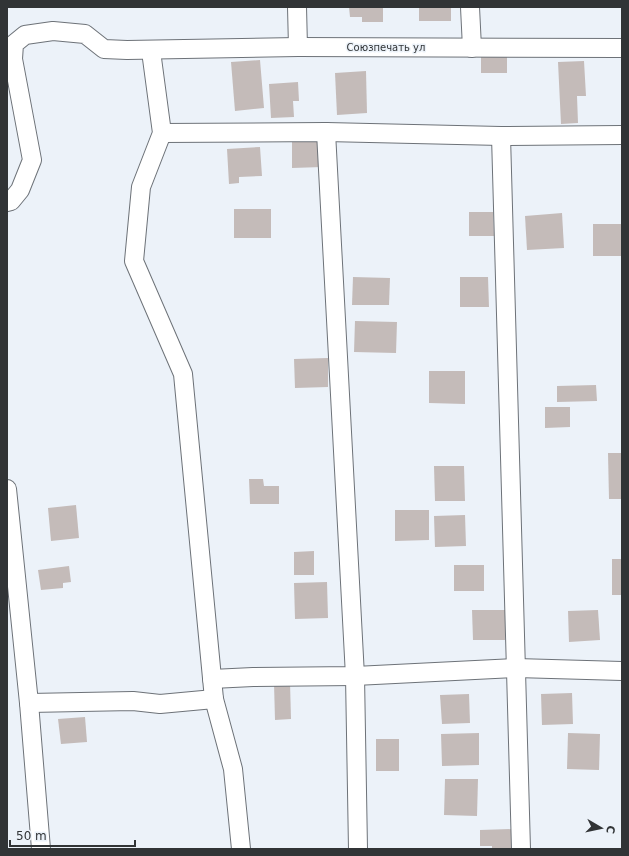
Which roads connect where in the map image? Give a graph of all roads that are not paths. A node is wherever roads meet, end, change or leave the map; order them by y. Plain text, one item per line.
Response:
1 (297, 7) edge
2 (470, 7) edge
3 (11, 46) edge
4 (298, 47) junction
5 (472, 48) junction
6 (622, 48) edge
7 (151, 51) junction
8 (326, 132) junction
9 (162, 133) junction
10 (622, 135) edge
11 (500, 136) junction
12 (7, 202) edge
13 (7, 488) edge
14 (516, 668) junction
15 (622, 671) edge
16 (355, 676) junction
17 (212, 679) junction
18 (214, 699) junction
19 (29, 703) junction
20 (41, 849) edge
21 (241, 849) edge
22 (358, 849) edge
23 (521, 849) edge

1 - 4 street
2 - 5 street
3 - 7 street, Союзпечать ул
3 - 12 street
4 - 5 street, Союзпечать ул
4 - 7 street, Союзпечать ул
5 - 6 street, Союзпечать ул
7 - 9 street
8 - 9 street
8 - 11 street
8 - 16 street
9 - 17 street
10 - 11 street
11 - 14 street
13 - 19 street
14 - 15 street
14 - 16 street
14 - 23 street
16 - 17 street
16 - 22 street
17 - 18 street
18 - 19 street
18 - 21 street
19 - 20 street

